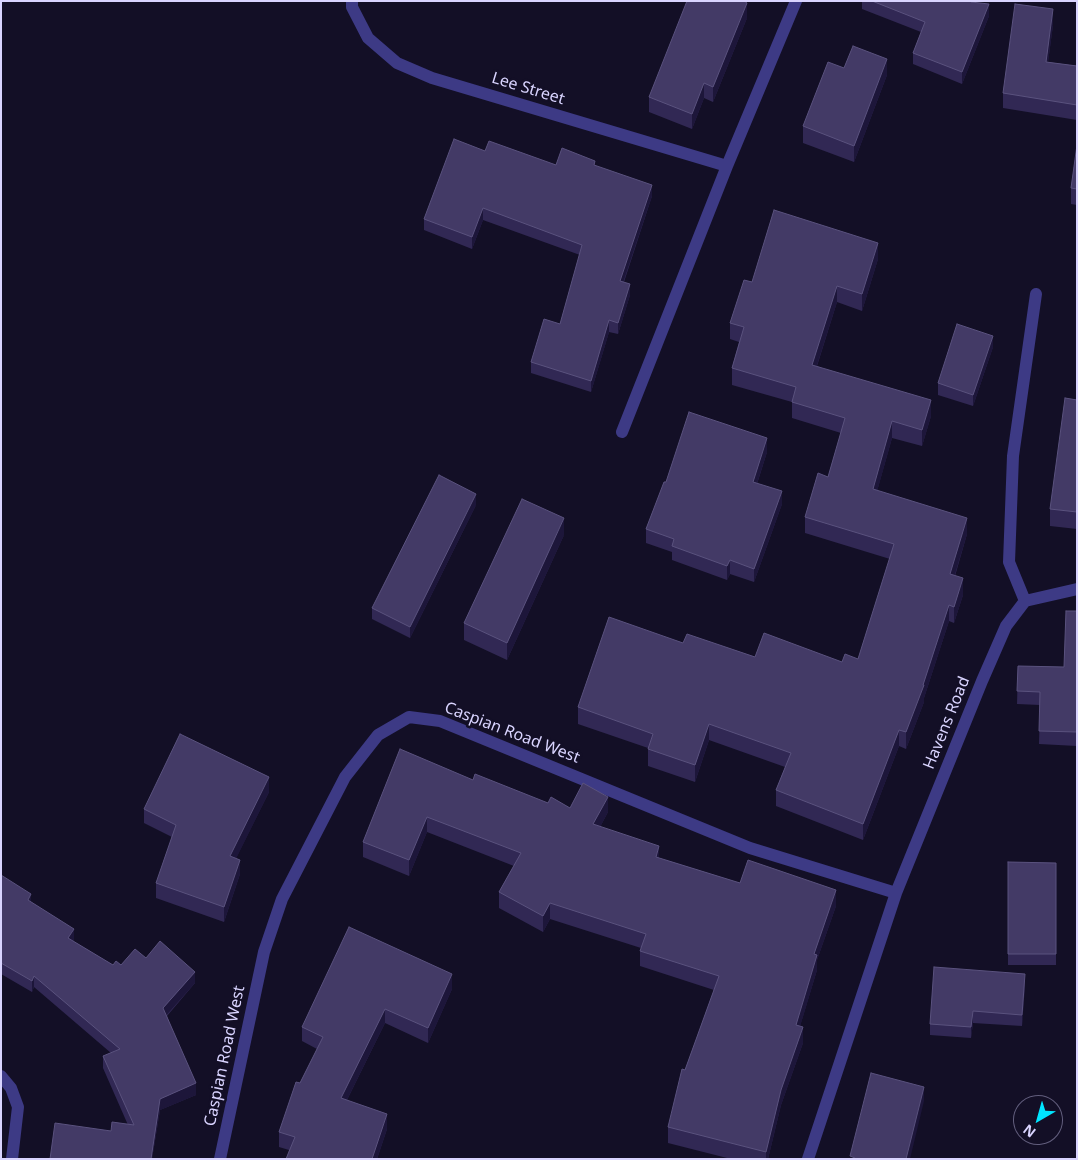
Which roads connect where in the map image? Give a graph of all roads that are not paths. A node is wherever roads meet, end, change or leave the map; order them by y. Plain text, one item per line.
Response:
1 (352, 1) edge
2 (796, 1) edge
3 (727, 166) junction
4 (1036, 294) dead end
5 (622, 432) dead end
6 (1077, 589) edge
7 (1025, 601) junction
8 (896, 893) junction
9 (1, 1076) edge
10 (12, 1159) edge
11 (220, 1159) edge
12 (808, 1159) edge

1 - 3 street, Lee Street
2 - 3 street
3 - 5 street
4 - 7 street
6 - 7 street
7 - 8 street, Havens Road
8 - 11 street, Caspian Road West
8 - 12 street, Havens Road
9 - 10 street

